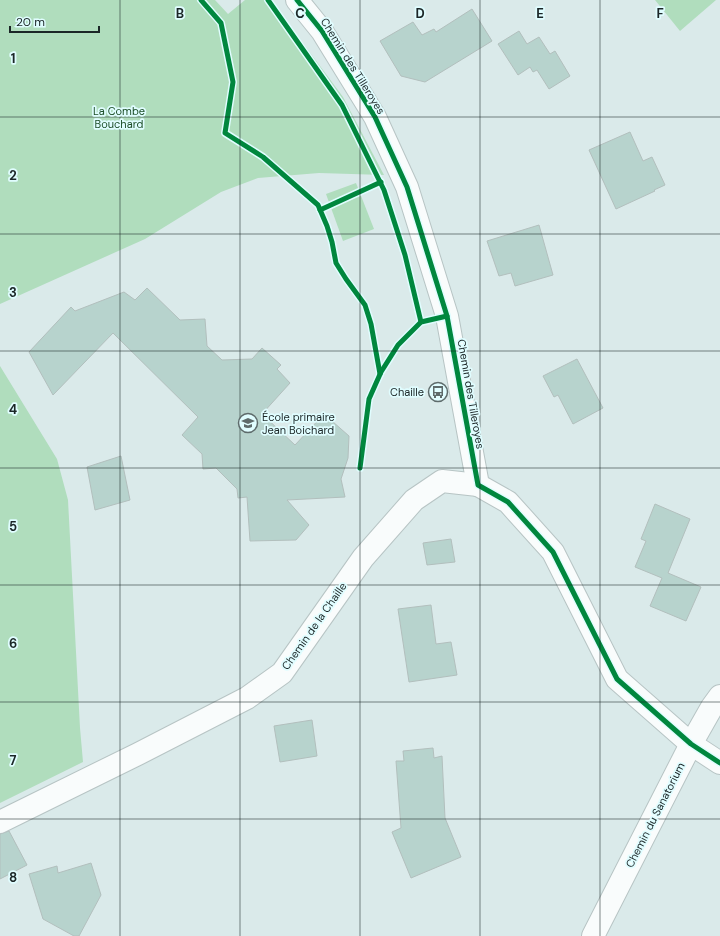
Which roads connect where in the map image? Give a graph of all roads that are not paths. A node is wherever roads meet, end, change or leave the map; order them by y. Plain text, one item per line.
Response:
1 (297, 0) edge
2 (478, 485) junction
3 (720, 696) edge
4 (691, 744) junction
5 (720, 764) edge
6 (0, 822) edge
7 (593, 936) edge

1 - 2 street, Chemin des Tilleroyes
2 - 4 street
2 - 6 street, Chemin de la Chaille
3 - 4 street, Chemin du Sanatorium
4 - 5 street
4 - 7 street, Chemin du Sanatorium

